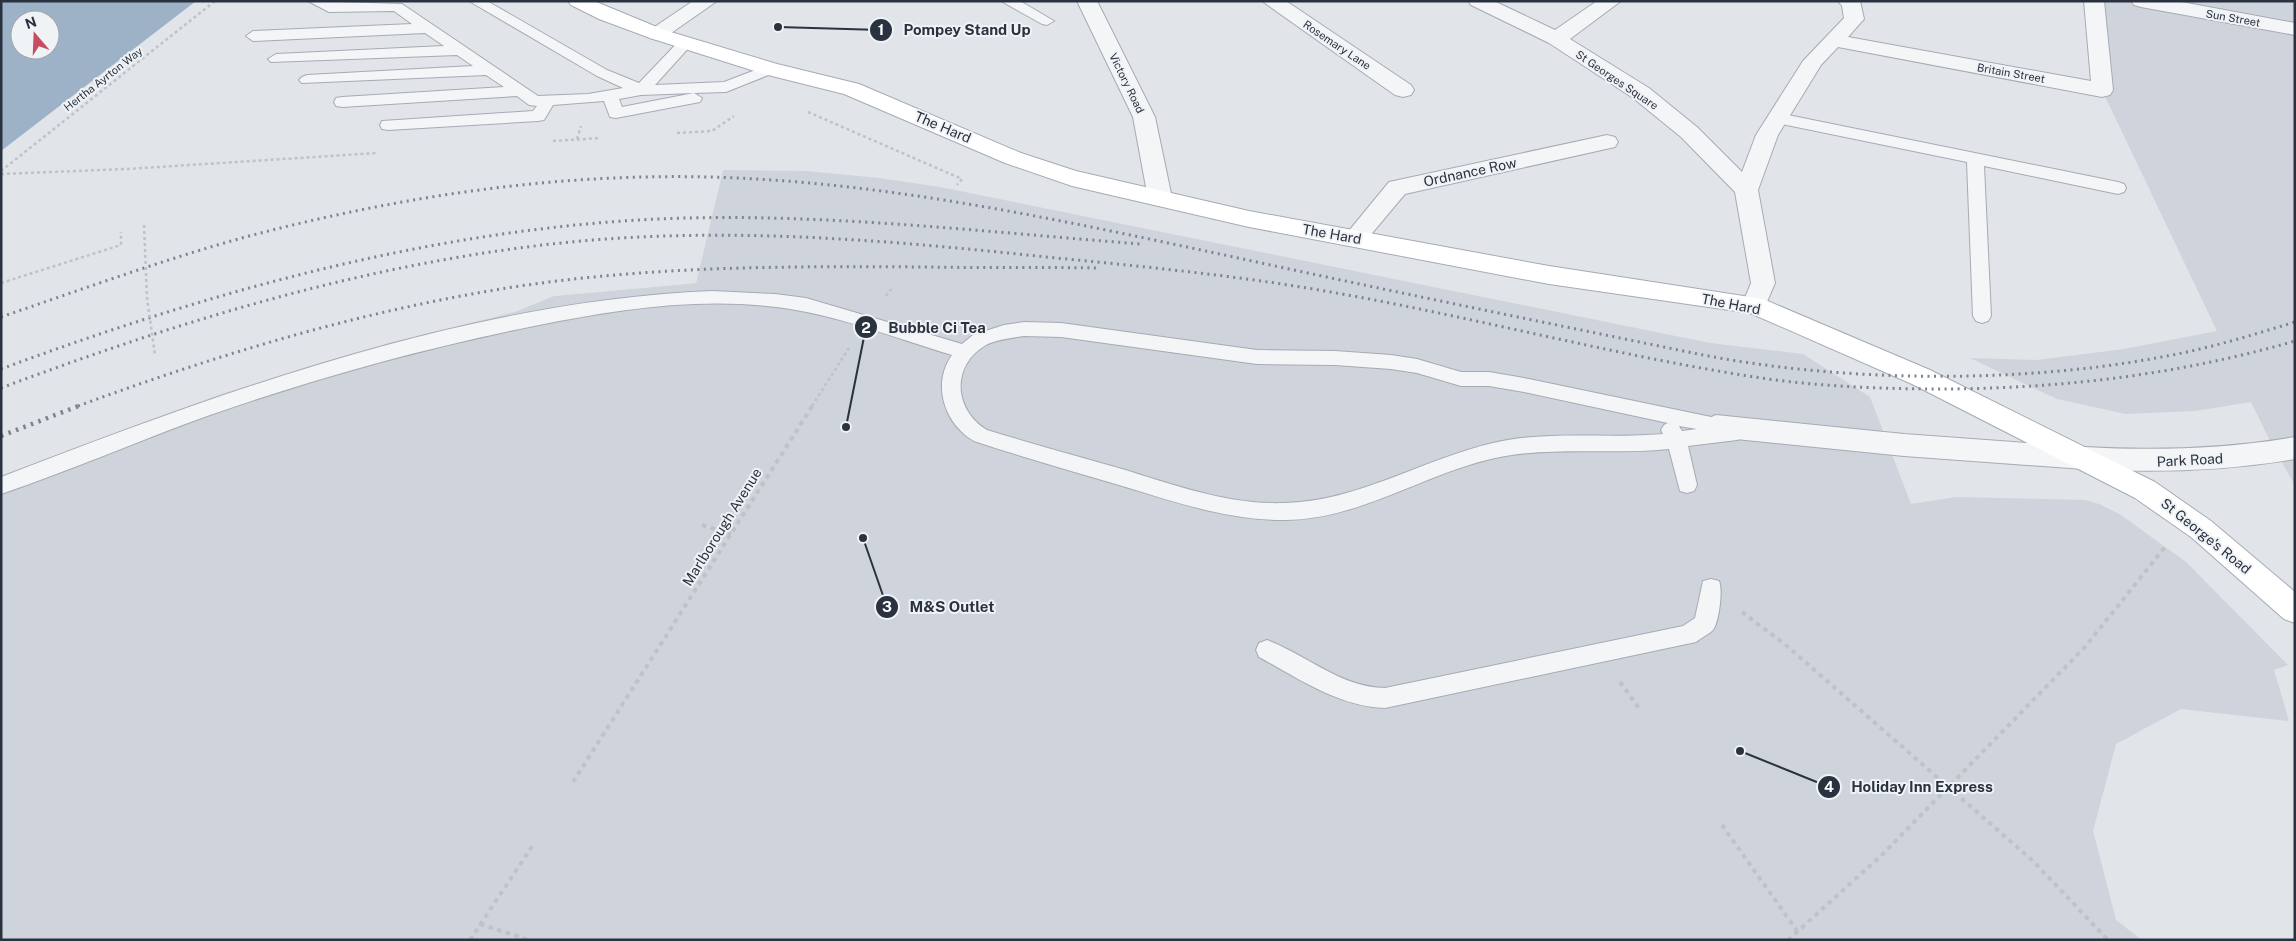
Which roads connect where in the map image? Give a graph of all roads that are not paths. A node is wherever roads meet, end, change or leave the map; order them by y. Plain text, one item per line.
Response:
1 (314, 1) edge
2 (476, 1) edge
3 (578, 1) edge
4 (707, 1) edge
5 (1008, 1) edge
6 (1087, 1) edge
7 (1272, 1) edge
8 (1478, 1) edge
9 (1611, 1) edge
10 (1848, 1) edge
11 (2094, 1) edge
12 (2141, 1) edge
13 (414, 18) junction
14 (1047, 21) dead end
15 (428, 28) junction
16 (2295, 29) edge
17 (657, 34) junction
18 (442, 38) junction
19 (1556, 39) junction
20 (1833, 40) junction
21 (686, 42) junction
22 (460, 50) junction
23 (476, 61) junction
24 (771, 69) junction
25 (292, 70) dead end
26 (490, 70) junction
27 (307, 80) dead end
28 (504, 80) junction
29 (726, 87) junction
30 (641, 90) junction
31 (1403, 90) dead end
32 (325, 91) dead end
33 (520, 91) junction
34 (610, 97) junction
35 (542, 101) junction
36 (342, 102) dead end
37 (363, 112) dead end
38 (1778, 118) junction
39 (388, 125) dead end
40 (1607, 142) dead end
41 (1975, 159) junction
42 (2118, 188) dead end
43 (1746, 190) junction
44 (1160, 198) junction
45 (1355, 238) junction
46 (1754, 305) junction
47 (1982, 316) dead end
48 (965, 352) junction
49 (1662, 422) dead end
50 (1715, 430) junction
51 (1677, 440) junction
52 (2295, 448) edge
53 (2084, 458) junction
54 (1, 486) edge
55 (1711, 588) road end
56 (2295, 610) edge
57 (1267, 650) dead end

1 - 13 lane
2 - 30 lane
3 - 17 main road, The Hard
4 - 17 street
5 - 14 lane
6 - 44 street, Victory Road
7 - 31 street, Rosemary Lane
8 - 19 street
9 - 19 street, St Georges Square
10 - 20 street
11 - 20 street, Britain Street
12 - 16 street, Sun Street
13 - 15 lane
13 - 15 lane
15 - 18 lane
17 - 21 main road, The Hard
18 - 22 lane
18 - 22 lane
19 - 43 street, St Georges Square
20 - 38 street
21 - 24 main road, The Hard
21 - 30 lane
22 - 23 lane
23 - 25 lane
23 - 26 lane
24 - 29 lane
24 - 44 main road, The Hard
26 - 27 lane
26 - 28 lane
28 - 32 lane
28 - 33 lane
29 - 30 lane
29 - 34 lane
30 - 34 lane
33 - 35 lane
33 - 36 lane
34 - 35 lane
35 - 37 lane
35 - 39 lane
38 - 41 lane
38 - 43 street
40 - 45 street, Ordnance Row
41 - 42 lane
41 - 47 lane
43 - 46 street
44 - 45 main road, The Hard
45 - 46 main road, The Hard
46 - 53 main road, The Hard
48 - 50 lane
48 - 51 lane
48 - 54 lane
49 - 51 lane
50 - 51 lane
50 - 51 lane
50 - 53 street, Park Road
52 - 53 street, Park Road
53 - 56 main road, St George's Road
55 - 57 lane

